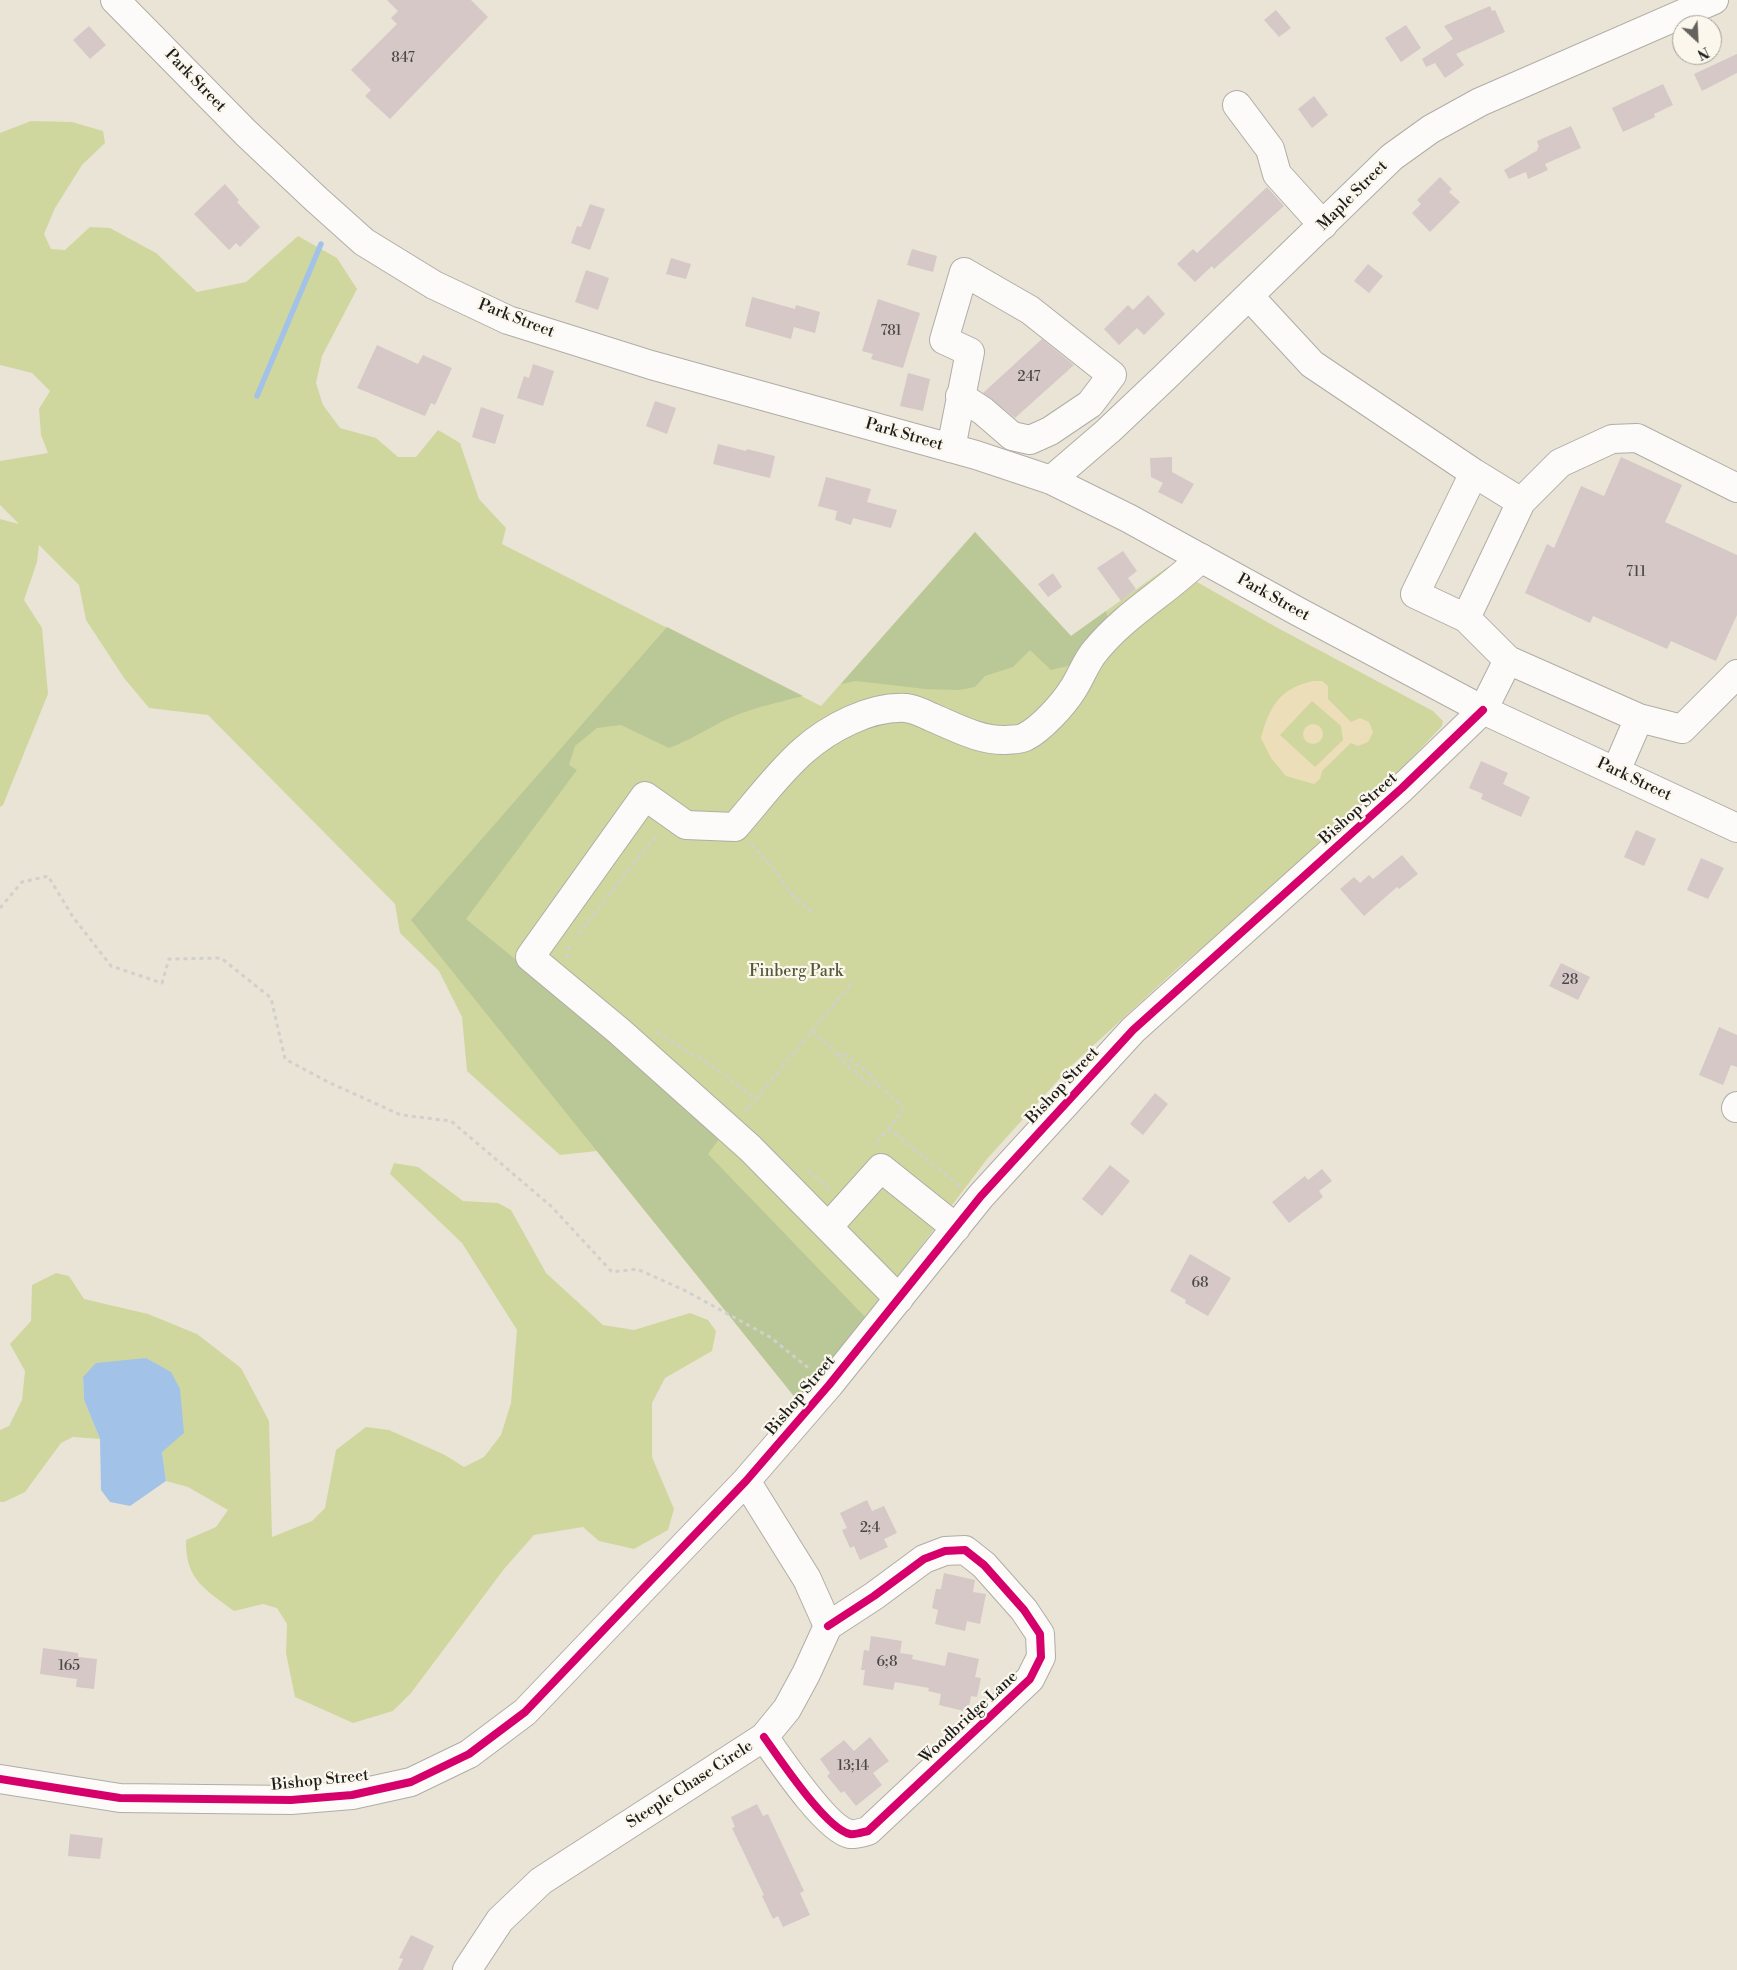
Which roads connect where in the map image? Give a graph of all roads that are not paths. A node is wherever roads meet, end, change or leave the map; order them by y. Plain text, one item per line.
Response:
1 (115, 0) edge
2 (1714, 0) edge
3 (1237, 105) dead end
4 (1323, 226) junction
5 (1250, 297) junction
6 (960, 396) junction
7 (950, 448) junction
8 (1474, 473) junction
9 (1052, 480) junction
10 (1737, 488) edge
11 (1521, 502) junction
12 (1201, 558) junction
13 (1466, 618) junction
14 (1508, 660) junction
15 (1737, 674) edge
16 (1483, 710) junction
17 (1639, 718) junction
18 (1616, 771) junction
19 (1737, 828) edge
20 (828, 1227) junction
21 (956, 1228) junction
22 (899, 1299) junction
23 (746, 1482) junction
24 (828, 1626) junction
25 (764, 1737) junction
26 (0, 1778) edge
27 (467, 1970) edge

1 - 7 street, Park Street
2 - 4 street, Maple Street
3 - 4 street
4 - 5 street, Maple Street
5 - 8 street
5 - 9 street, Maple Street
6 - 6 street
6 - 7 street
7 - 9 street, Park Street
8 - 11 street
8 - 13 street
9 - 12 street, Park Street
10 - 11 street
11 - 13 street
12 - 16 street, Park Street
12 - 20 street
13 - 14 street
14 - 16 street, Bishop Street
14 - 17 street
15 - 17 street
16 - 18 street, Park Street
16 - 21 street, Bishop Street
17 - 18 street
18 - 19 street, Park Street
20 - 21 street
20 - 22 street
21 - 22 street, Bishop Street
22 - 23 street, Bishop Street
23 - 24 street
23 - 26 street, Bishop Street
24 - 25 street, Steeple Chase Circle
24 - 25 street, Woodbridge Lane
25 - 27 street, Steeple Chase Circle

